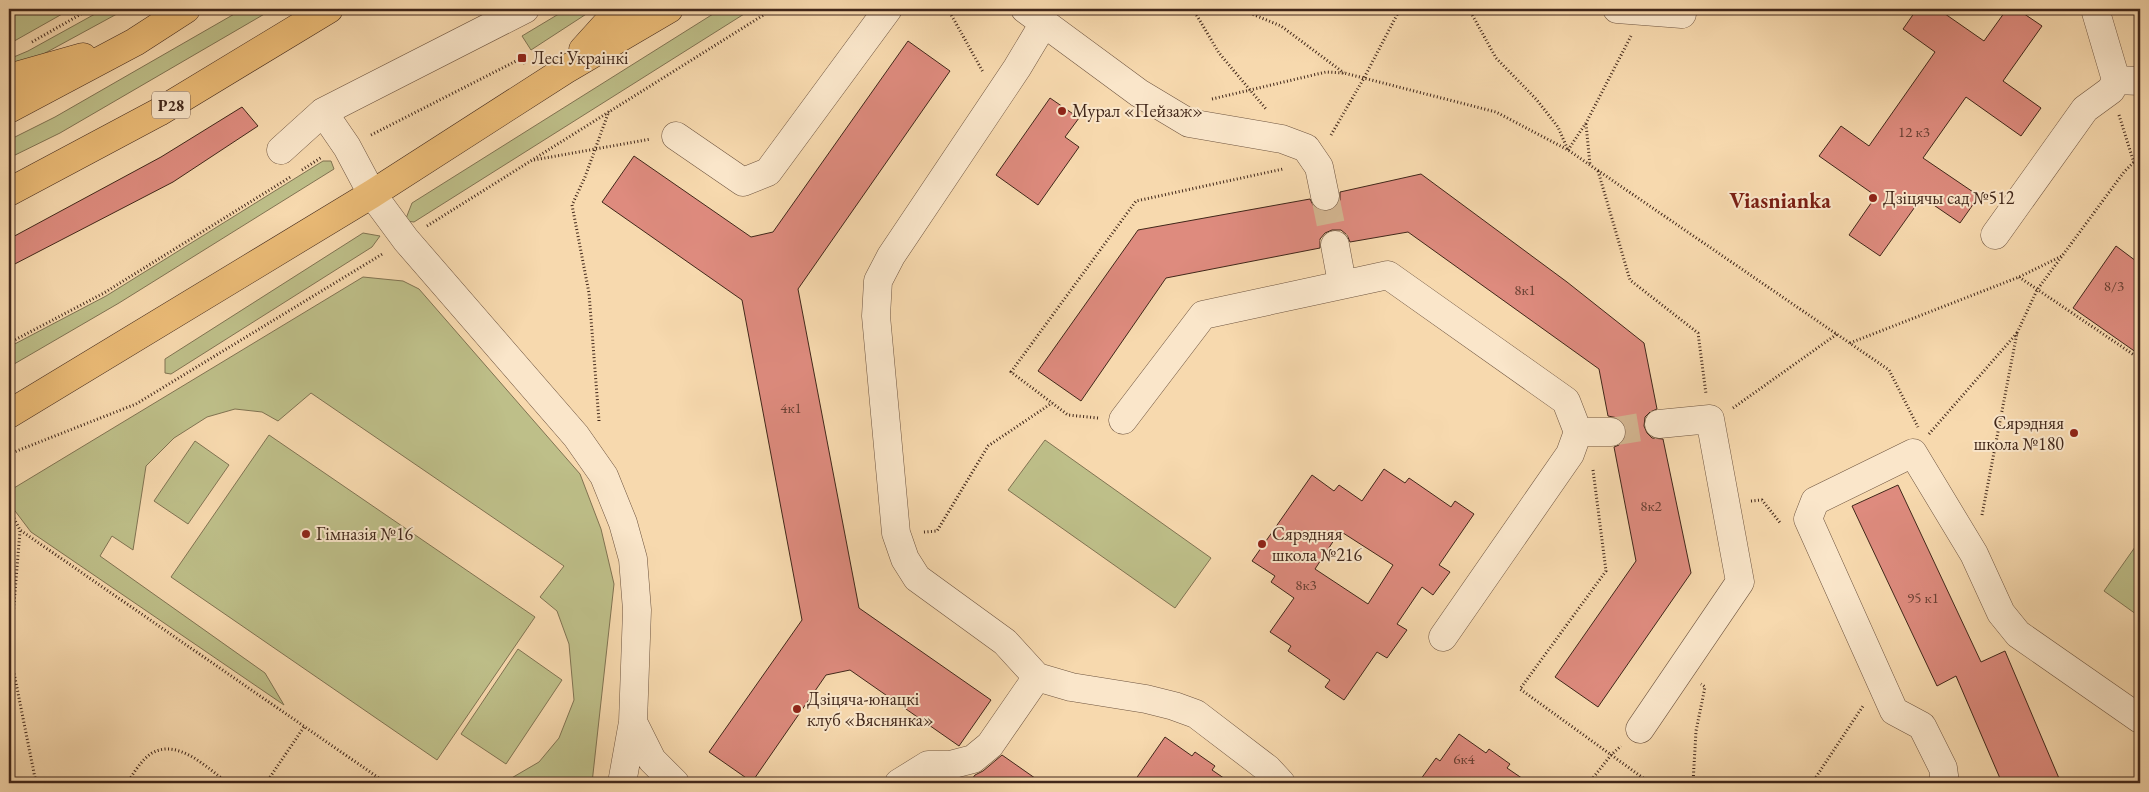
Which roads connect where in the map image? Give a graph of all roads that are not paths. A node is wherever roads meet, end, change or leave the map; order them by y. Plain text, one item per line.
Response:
1 (329, 9) edge
2 (525, 9) edge
3 (620, 9) edge
4 (669, 9) edge
5 (888, 9) edge
6 (2095, 9) edge
7 (1630, 10) edge
8 (170, 13) edge
9 (1682, 14) dead end
10 (1035, 16) edge
11 (135, 42) junction
12 (565, 70) junction
13 (9, 78) edge
14 (2128, 81) edge
15 (9, 109) edge
16 (324, 112) junction
17 (676, 136) road end
18 (281, 150) dead end
19 (9, 192) edge
20 (372, 194) junction
21 (1325, 196) tunnel mouth
22 (1995, 235) dead end
23 (1335, 245) tunnel mouth
24 (1342, 283) junction
25 (9, 414) edge
26 (1123, 420) road end
27 (1659, 424) tunnel mouth
28 (1443, 638) dead end
29 (1037, 677) junction
30 (2140, 719) edge
31 (634, 722) junction
32 (1640, 729) road end
33 (622, 783) edge
34 (675, 783) edge
35 (899, 783) edge
36 (1281, 783) edge
37 (1945, 783) edge

1 - 19 main road, Р28
2 - 16 lane
3 - 12 main road
4 - 12 main road
5 - 17 lane
6 - 14 lane
7 - 9 lane
8 - 11 main road
10 - 21 lane
10 - 29 lane
11 - 13 main road
11 - 15 main road
12 - 20 main road
14 - 22 lane
16 - 18 lane
16 - 20 lane
20 - 25 main road
20 - 31 lane
23 - 24 lane
24 - 26 lane
24 - 28 lane
27 - 32 lane
29 - 35 lane
29 - 36 lane
30 - 37 lane
31 - 33 lane
31 - 34 lane

